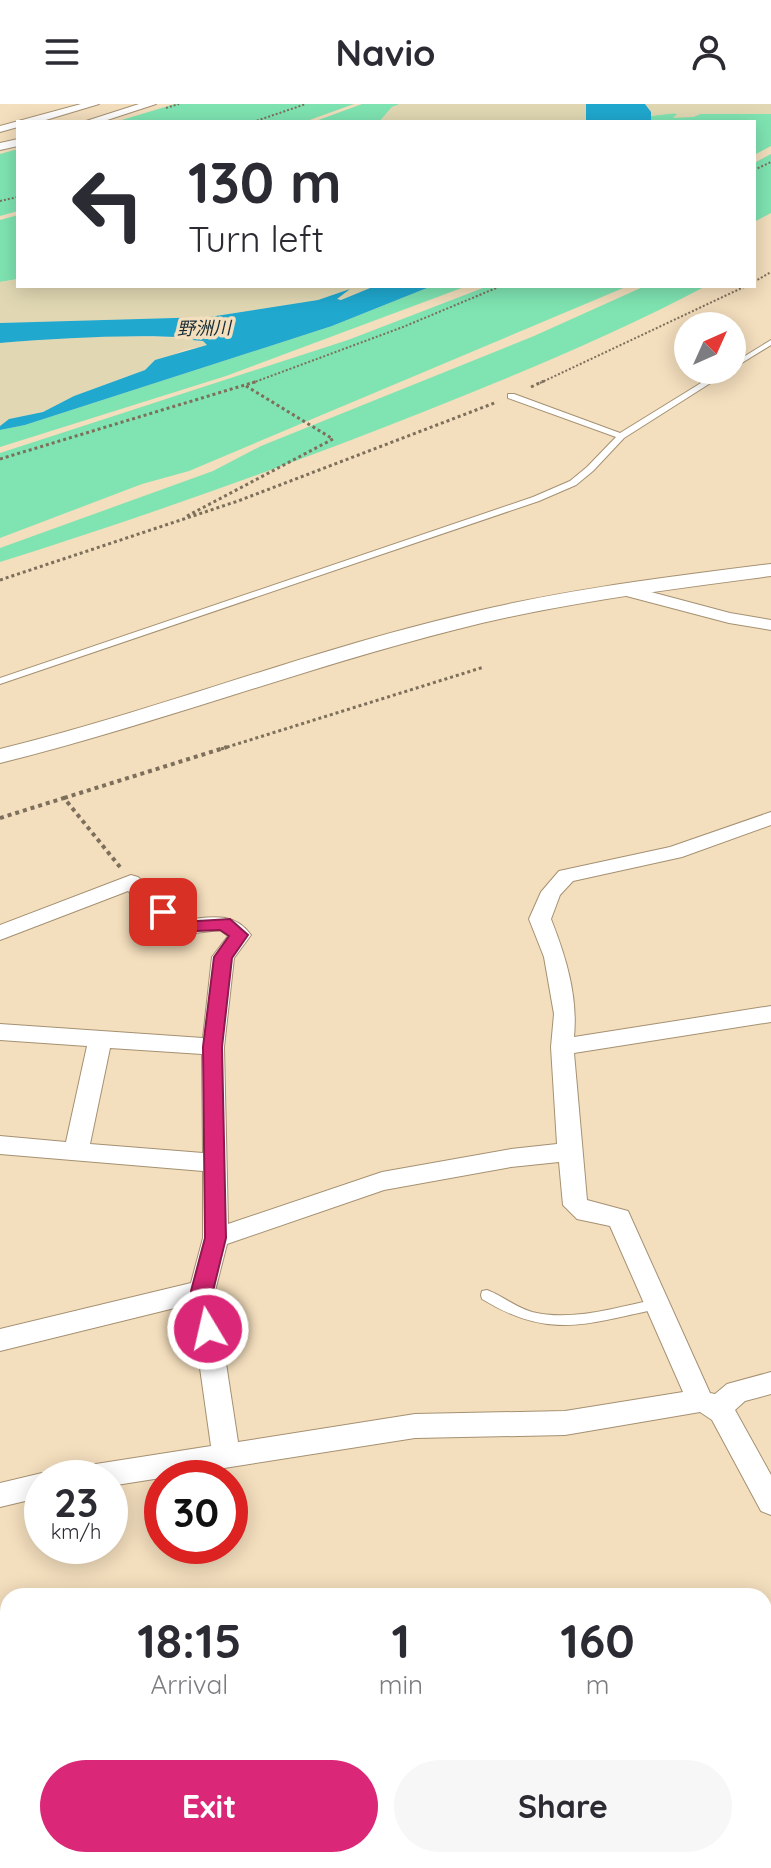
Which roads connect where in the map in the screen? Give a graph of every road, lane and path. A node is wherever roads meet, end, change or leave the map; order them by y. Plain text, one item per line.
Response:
1 (94, 104) edge
2 (151, 104) edge
3 (306, 104) edge
4 (74, 107) edge
5 (32, 120) edge
6 (96, 120) edge
7 (259, 120) edge
8 (496, 288) edge
9 (742, 288) edge
10 (771, 342) edge
11 (746, 358) edge
12 (705, 384) edge
13 (246, 385) junction
14 (511, 396) junction
15 (621, 436) junction
16 (0, 459) edge
17 (178, 522) junction
18 (771, 570) edge
19 (0, 580) edge
20 (621, 589) junction
21 (771, 625) edge
22 (484, 667) dead end
23 (0, 681) edge
24 (0, 756) edge
25 (64, 798) junction
26 (0, 818) edge
27 (771, 818) edge
28 (131, 882) junction
29 (0, 933) edge
30 (771, 1014) edge
31 (0, 1032) edge
32 (100, 1039) junction
33 (213, 1047) junction
34 (562, 1047) junction
35 (0, 1145) edge
36 (76, 1151) junction
37 (570, 1152) junction
38 (215, 1163) junction
39 (216, 1238) junction
40 (202, 1291) junction
41 (487, 1295) dead end
42 (658, 1303) junction
43 (0, 1340) edge
44 (771, 1383) edge
45 (709, 1404) junction
46 (226, 1455) junction
47 (128, 1471) edge
48 (24, 1489) edge
49 (0, 1495) edge
50 (771, 1502) edge

1 - 4 street
2 - 6 street
3 - 7 path
4 - 5 street
8 - 13 path
9 - 14 path
10 - 11 lane
12 - 15 lane
13 - 16 path
13 - 17 path
14 - 15 lane
14 - 17 path
15 - 23 lane
17 - 19 path
18 - 20 street
20 - 21 street
20 - 24 street
22 - 25 path
25 - 26 path
25 - 28 path
27 - 34 street
28 - 29 street
28 - 33 street
30 - 34 street
31 - 32 street
32 - 33 street
32 - 36 street
33 - 38 street
34 - 37 street
35 - 36 street
36 - 38 street
37 - 39 street
37 - 42 street
38 - 39 street
39 - 40 street
40 - 43 street
40 - 46 street
41 - 42 lane
42 - 45 street
44 - 45 street
45 - 46 street
45 - 50 street
46 - 47 street
48 - 49 street

